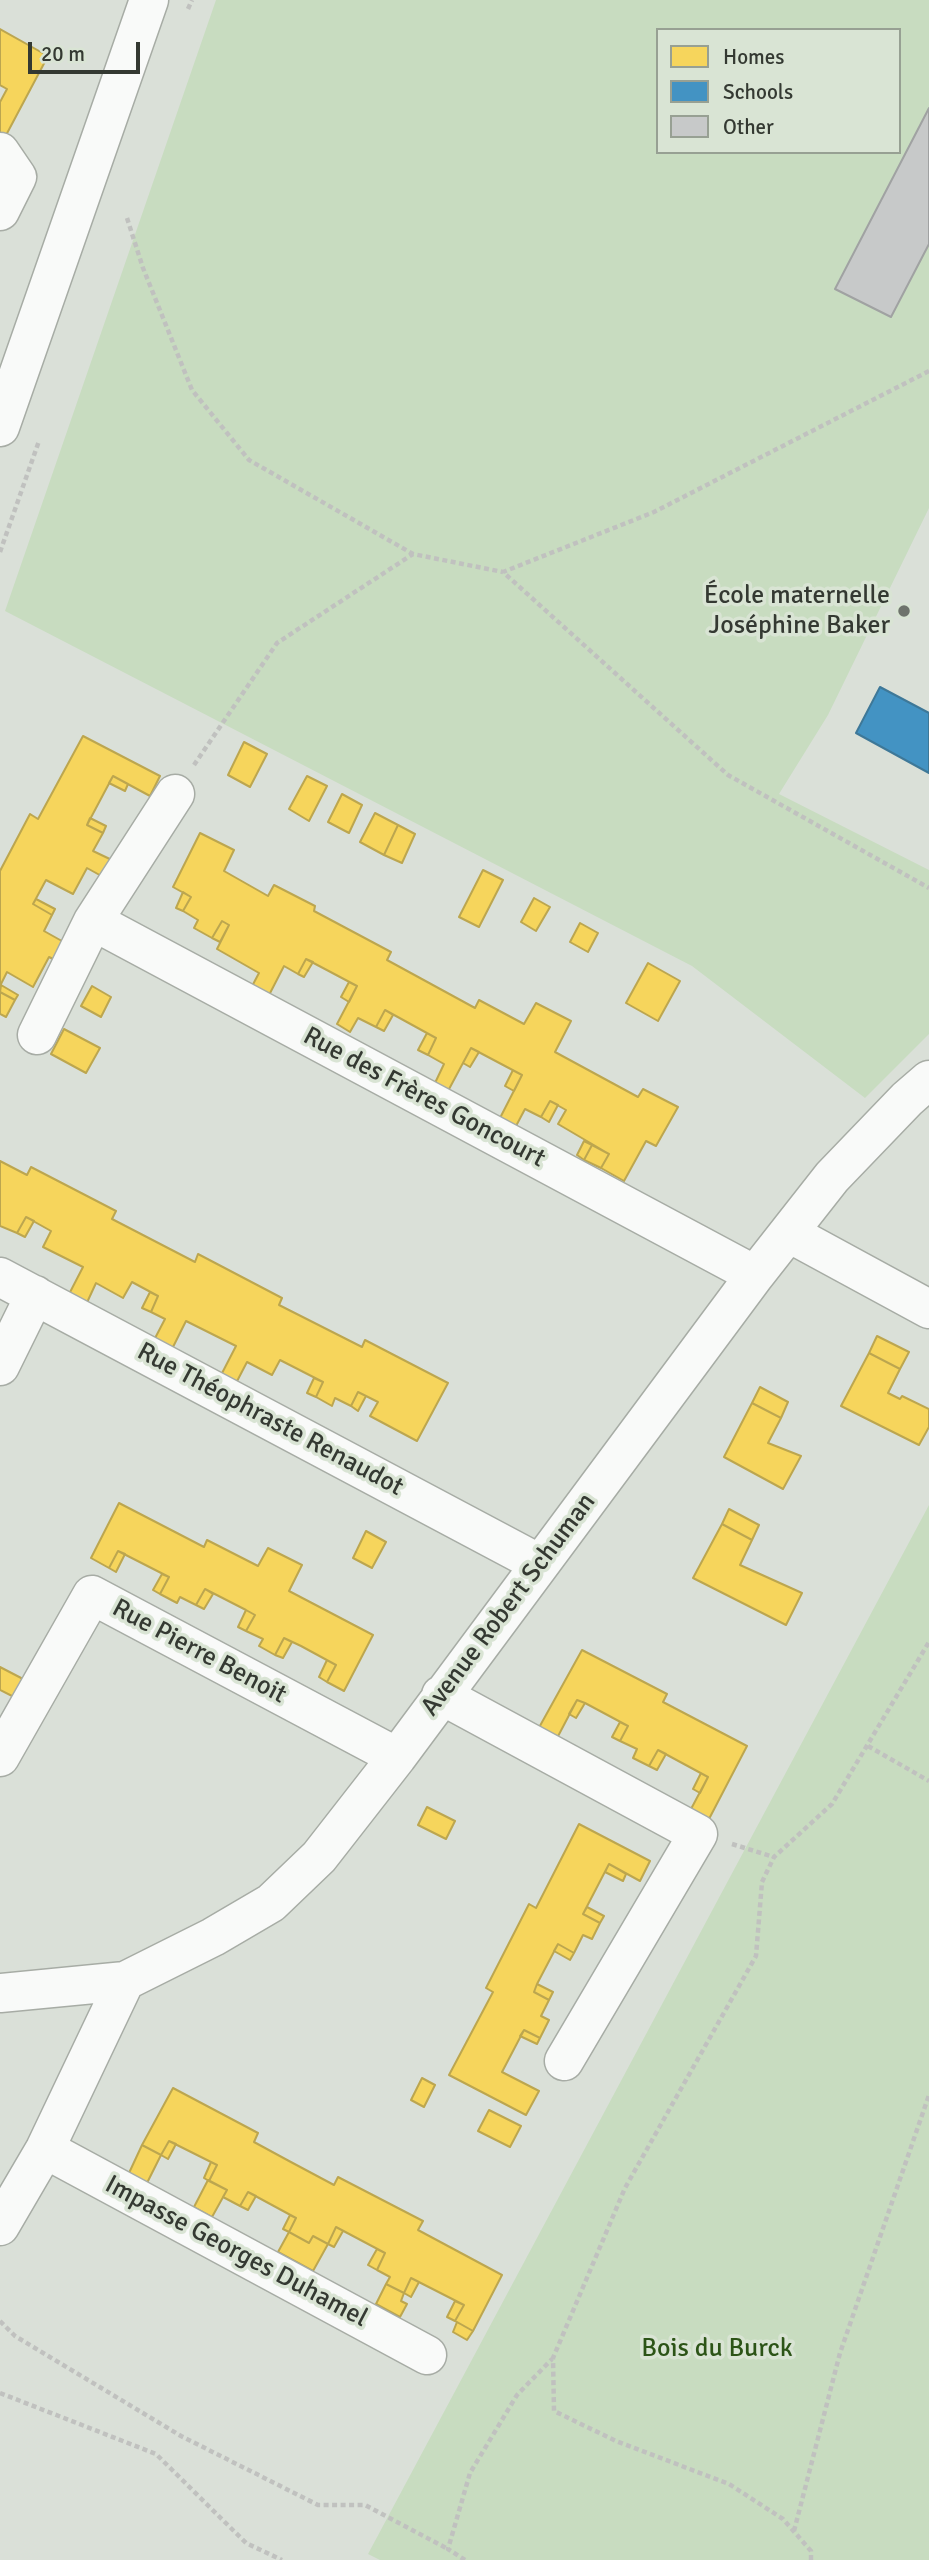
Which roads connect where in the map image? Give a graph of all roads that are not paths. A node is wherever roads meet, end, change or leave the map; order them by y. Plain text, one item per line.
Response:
1 (149, 0) edge
2 (0, 152) edge
3 (0, 211) edge
4 (0, 427) edge
5 (175, 794) road end
6 (93, 921) junction
7 (37, 1035) dead end
8 (929, 1080) edge
9 (789, 1233) junction
10 (755, 1275) junction
11 (0, 1277) edge
12 (35, 1295) junction
13 (929, 1310) edge
14 (0, 1366) edge
15 (540, 1564) junction
16 (441, 1695) junction
17 (0, 1757) edge
18 (397, 1757) junction
19 (125, 1981) junction
20 (0, 1993) edge
21 (564, 2061) dead end
22 (45, 2150) junction
23 (0, 2226) edge
24 (427, 2355) dead end

1 - 4 street
2 - 3 street
5 - 6 street
6 - 7 street
6 - 10 street, Rue des Frères Goncourt
8 - 9 street, Avenue Robert Schuman
9 - 10 street, Avenue Robert Schuman
9 - 13 street
10 - 15 street, Avenue Robert Schuman
11 - 12 street, Rue Théophraste Renaudot
12 - 14 street
12 - 15 street, Rue Théophraste Renaudot
15 - 16 street, Avenue Robert Schuman
16 - 18 street, Avenue Robert Schuman
16 - 21 street
17 - 18 street, Rue Pierre Benoit
18 - 19 street, Avenue Robert Schuman
19 - 20 street, Avenue Robert Schuman
19 - 22 street
22 - 23 street
22 - 24 street, Impasse Georges Duhamel

